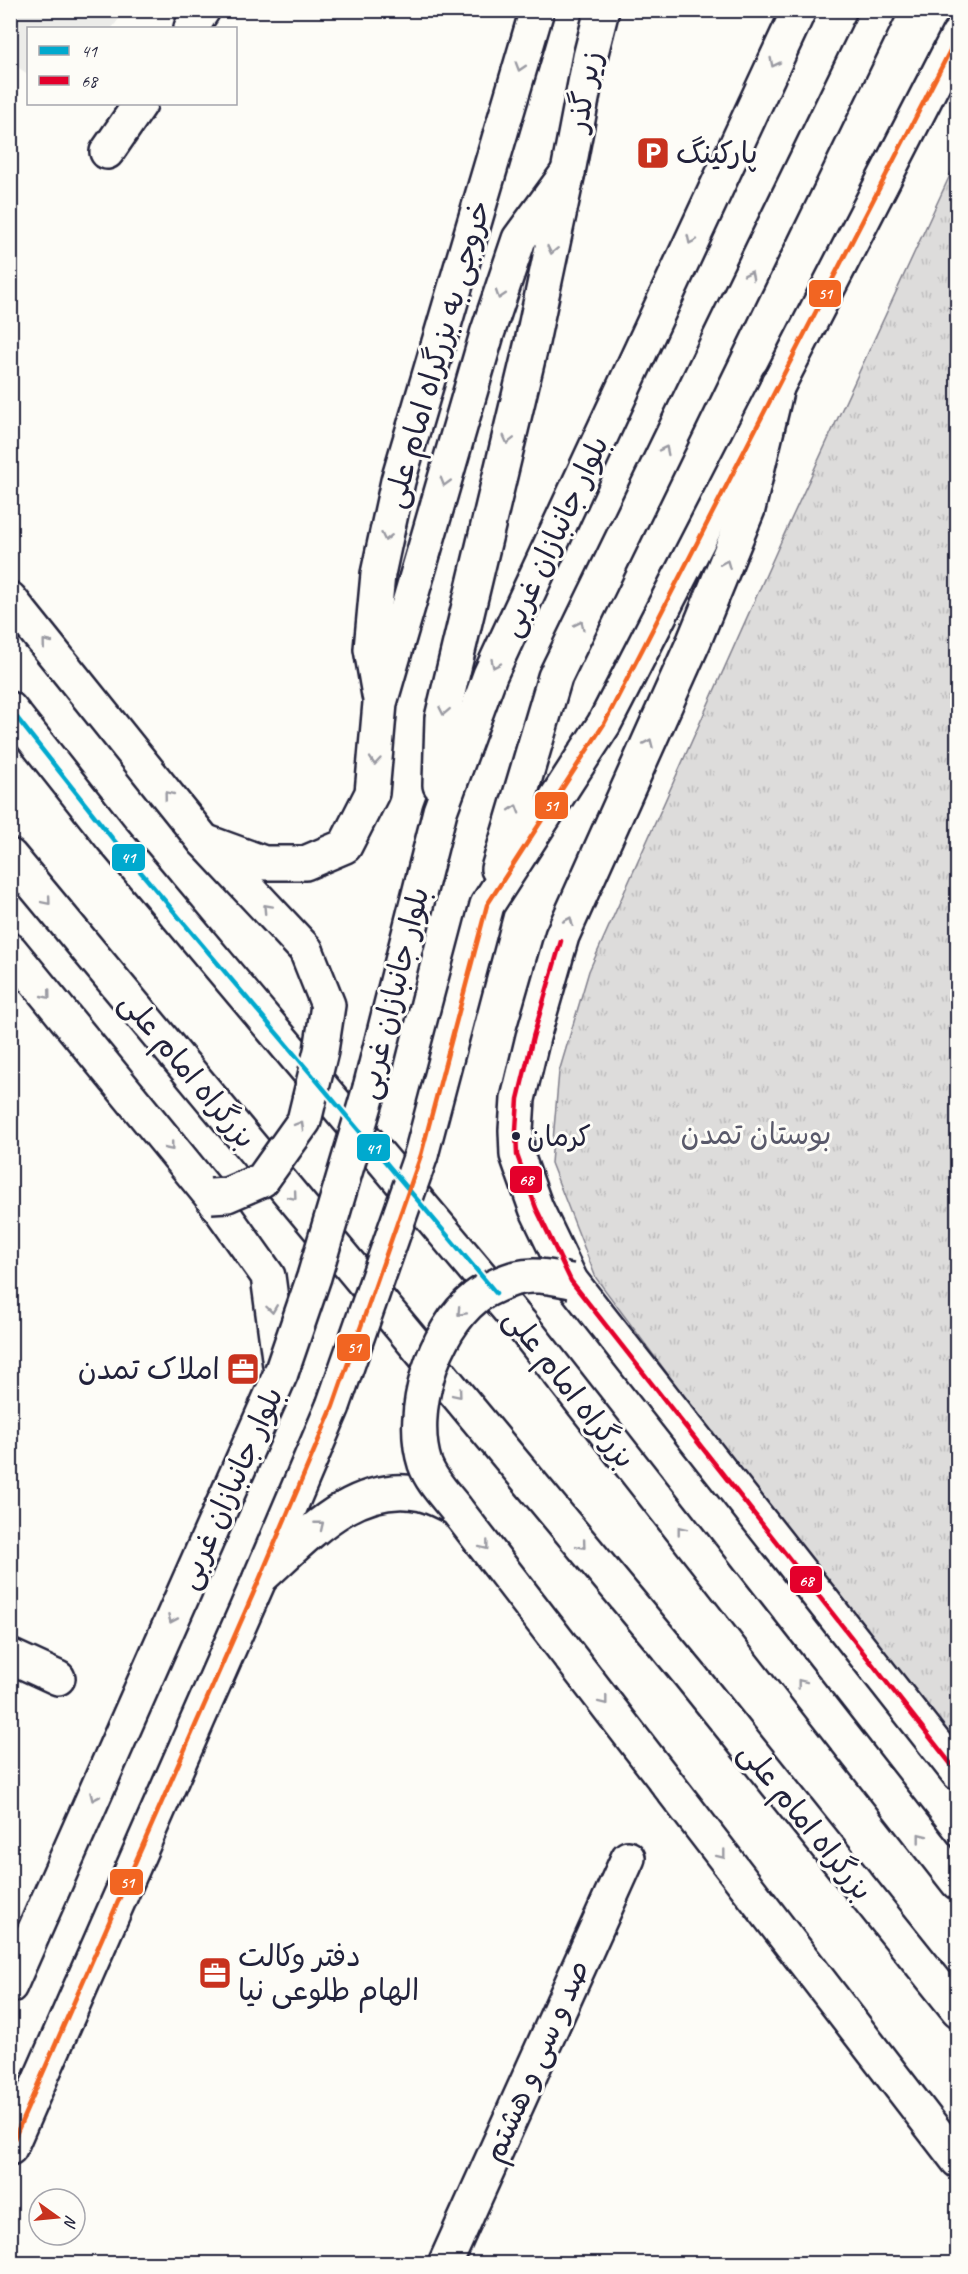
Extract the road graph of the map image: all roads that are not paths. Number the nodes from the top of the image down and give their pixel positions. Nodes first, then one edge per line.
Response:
1 (203, 10) edge
2 (537, 10) edge
3 (602, 10) edge
4 (799, 10) edge
5 (879, 10) edge
6 (192, 27) edge
7 (957, 35) edge
8 (139, 105) edge
9 (107, 152) dead end
10 (568, 172) junction
11 (778, 382) junction
12 (10, 599) edge
13 (380, 703) junction
14 (10, 709) edge
15 (440, 811) junction
16 (204, 841) junction
17 (10, 856) edge
18 (487, 905) junction
19 (10, 950) edge
20 (211, 1196) junction
21 (571, 1281) junction
22 (281, 1373) junction
23 (456, 1509) junction
24 (260, 1578) junction
25 (10, 1656) edge
26 (58, 1678) dead end
27 (957, 1773) edge
28 (628, 1858) dead end
29 (957, 1882) edge
30 (10, 1986) edge
31 (957, 2010) edge
32 (10, 2148) edge
33 (957, 2161) edge
34 (445, 2264) edge

1 - 6 main road
2 -> 13 main road, خروجی به بزرگراه امام علی
3 - 10 main road, زیر گذر
4 -> 15 main road, بلوار جانبازان غربی
18 -> 5 main road, بلوار جانبازان غربی
7 - 11 main road
8 - 9 main road
10 -> 13 main road
10 -> 15 main road, زیر گذر
11 - 18 main road, بلوار جانبازان غربی
21 -> 11 main road
16 -> 12 main road
13 -> 16 main road
29 -> 14 main road, بزرگراه امام علی
15 - 22 main road, بلوار جانبازان غربی, bridge
20 -> 16 main road, bridge
17 -> 31 main road, بزرگراه امام علی
18 - 24 main road, بلوار جانبازان غربی, bridge
19 -> 20 main road
20 -> 22 main road
21 -> 23 main road, bridge
21 - 27 main road
22 -> 30 main road, بلوار جانبازان غربی
24 -> 23 main road
23 -> 33 main road
24 - 32 main road, بلوار جانبازان غربی
25 - 26 main road
28 - 34 main road, صد و سی و هشتم

